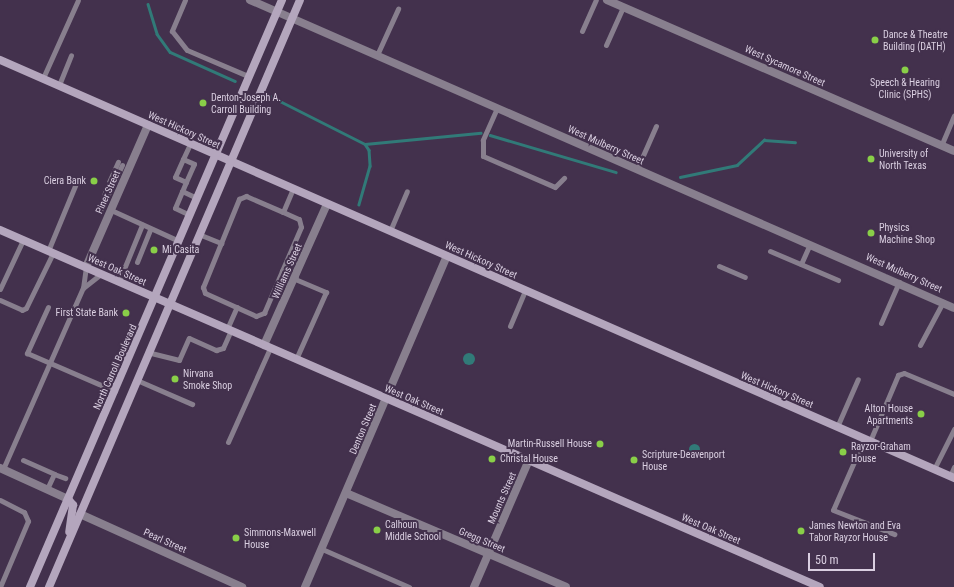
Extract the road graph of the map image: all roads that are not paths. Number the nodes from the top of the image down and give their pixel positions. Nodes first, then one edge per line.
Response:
1 (78, 0) edge
2 (185, 0) edge
3 (250, 0) edge
4 (282, 0) edge
5 (300, 0) edge
6 (596, 0) edge
7 (607, 0) edge
8 (623, 7) junction
9 (398, 9) dead end
10 (277, 12) junction
11 (292, 18) junction
12 (582, 31) dead end
13 (606, 45) dead end
14 (71, 55) dead end
15 (377, 55) junction
16 (0, 60) edge
17 (248, 76) junction
18 (43, 78) junction
19 (59, 85) junction
20 (497, 108) junction
21 (954, 116) edge
22 (148, 125) junction
23 (656, 126) dead end
24 (190, 144) junction
25 (941, 146) junction
26 (954, 151) edge
27 (214, 154) junction
28 (183, 160) junction
29 (231, 161) junction
30 (637, 169) junction
31 (564, 178) dead end
32 (77, 181) dead end
33 (109, 182) dead end
34 (186, 182) junction
35 (293, 189) junction
36 (182, 191) junction
37 (407, 191) dead end
38 (105, 192) dead end
39 (195, 197) junction
40 (327, 204) junction
41 (111, 210) junction
42 (283, 212) junction
43 (188, 214) junction
44 (142, 226) junction
45 (150, 229) junction
46 (0, 230) edge
47 (390, 231) junction
48 (200, 235) junction
49 (23, 240) junction
50 (179, 241) junction
51 (221, 243) junction
52 (810, 244) junction
53 (770, 251) dead end
54 (51, 252) junction
55 (447, 256) junction
56 (137, 262) dead end
57 (801, 264) junction
58 (719, 266) dead end
59 (86, 267) junction
60 (282, 271) junction
61 (101, 274) junction
62 (745, 277) dead end
63 (295, 278) junction
64 (838, 280) dead end
65 (899, 281) junction
66 (119, 282) junction
67 (83, 288) junction
68 (0, 289) edge
69 (525, 290) junction
70 (156, 298) junction
71 (0, 300) edge
72 (943, 302) junction
73 (172, 305) junction
74 (48, 306) dead end
75 (237, 307) junction
76 (954, 308) edge
77 (881, 323) dead end
78 (510, 326) dead end
79 (229, 330) junction
80 (920, 345) dead end
81 (267, 346) junction
82 (151, 353) junction
83 (296, 359) junction
84 (49, 363) junction
85 (858, 379) dead end
86 (139, 381) junction
87 (115, 391) junction
88 (954, 394) edge
89 (386, 399) junction
90 (192, 404) dead end
91 (837, 427) junction
92 (954, 429) edge
93 (867, 440) junction
94 (228, 442) dead end
95 (24, 460) dead end
96 (529, 460) junction
97 (954, 467) edge
98 (1, 468) edge
99 (934, 469) junction
100 (54, 474) junction
101 (952, 477) edge
102 (65, 478) dead end
103 (47, 489) junction
104 (346, 493) junction
105 (68, 499) junction
106 (0, 500) edge
107 (80, 514) junction
108 (894, 534) dead end
109 (66, 546) junction
110 (322, 549) junction
111 (488, 554) junction
112 (0, 587) edge
113 (30, 587) edge
114 (49, 587) edge
115 (242, 587) edge
116 (305, 587) edge
117 (409, 587) edge
118 (474, 587) edge
119 (566, 587) edge
120 (820, 587) edge

1 - 18 lane
2 - 17 lane
3 - 10 street, West Mulberry Street
4 - 10 main road, North Carroll Boulevard
5 - 11 main road
6 - 12 lane
7 - 8 street, West Sycamore Street
8 - 13 lane
8 - 25 street, West Sycamore Street
9 - 15 lane
10 - 11 street, West Mulberry Street
10 - 17 main road, North Carroll Boulevard
11 - 15 street, West Mulberry Street
11 - 29 main road
14 - 19 lane
15 - 20 street, West Mulberry Street
16 - 18 main road, West Hickory Street
17 - 27 main road, North Carroll Boulevard
18 - 19 main road, West Hickory Street
19 - 22 main road, West Hickory Street
20 - 30 street, West Mulberry Street
20 - 31 lane
21 - 25 lane
22 - 24 main road, West Hickory Street
22 - 41 street, Piner Street
23 - 30 lane
24 - 27 main road, West Hickory Street
24 - 28 lane
25 - 26 street, West Sycamore Street
27 - 29 main road, West Hickory Street
27 - 39 main road, North Carroll Boulevard
28 - 34 lane
28 - 34 lane
29 - 35 main road, West Hickory Street
29 - 48 main road
30 - 52 street, West Mulberry Street
32 - 54 lane
33 - 38 lane
34 - 36 lane
35 - 40 main road, West Hickory Street
35 - 42 lane
36 - 39 lane
36 - 43 lane
37 - 47 lane
39 - 43 main road, North Carroll Boulevard
40 - 47 main road, West Hickory Street
40 - 63 street, Williams Street
41 - 44 lane
41 - 59 street, Piner Street
42 - 51 lane
42 - 60 lane
43 - 50 main road, North Carroll Boulevard
44 - 45 lane
44 - 66 lane
45 - 50 lane
45 - 56 lane
46 - 49 main road, West Oak Street
47 - 55 main road, West Hickory Street
48 - 51 lane
48 - 73 main road
49 - 54 main road, West Oak Street
49 - 68 lane
50 - 70 main road, North Carroll Boulevard
51 - 75 lane
52 - 57 lane
52 - 65 street, West Mulberry Street
53 - 57 lane
54 - 59 main road, West Oak Street
54 - 71 lane
55 - 69 main road, West Hickory Street
55 - 89 street, Denton Street
57 - 64 lane
58 - 62 lane
59 - 61 main road, West Oak Street
59 - 67 lane
60 - 63 lane
60 - 75 lane
61 - 66 main road, West Oak Street
61 - 67 lane
63 - 81 street, Williams Street
63 - 83 lane
65 - 72 street, West Mulberry Street
65 - 77 lane
66 - 70 main road, West Oak Street
67 - 84 lane
69 - 78 lane
69 - 91 main road, West Hickory Street
70 - 73 main road, West Oak Street
70 - 87 main road, North Carroll Boulevard
72 - 76 street, West Mulberry Street
72 - 80 lane
73 - 79 main road, West Oak Street
73 - 82 main road
74 - 84 lane
75 - 79 lane
79 - 81 main road, West Oak Street
79 - 82 lane
81 - 83 main road, West Oak Street
81 - 94 lane
82 - 86 main road
83 - 89 main road, West Oak Street
84 - 87 lane
84 - 98 lane
85 - 91 lane
86 - 90 lane
86 - 107 main road
87 - 105 main road, North Carroll Boulevard
88 - 93 lane
89 - 96 main road, West Oak Street
89 - 104 street, Denton Street
91 - 93 main road, West Hickory Street
92 - 99 lane
93 - 99 main road, West Hickory Street
93 - 108 lane
95 - 100 lane
96 - 111 street, Mounts Street
96 - 120 main road, West Oak Street
97 - 101 lane
98 - 103 street
99 - 101 main road, West Hickory Street
100 - 102 lane
100 - 103 lane
103 - 105 street
104 - 110 street, Denton Street
104 - 111 street, Gregg Street
105 - 109 main road
105 - 113 main road, North Carroll Boulevard
106 - 112 lane
107 - 109 main road
107 - 115 street, Pearl Street
109 - 114 main road
110 - 116 street, Denton Street
110 - 117 lane
111 - 118 street, Mounts Street
111 - 119 street, Gregg Street

